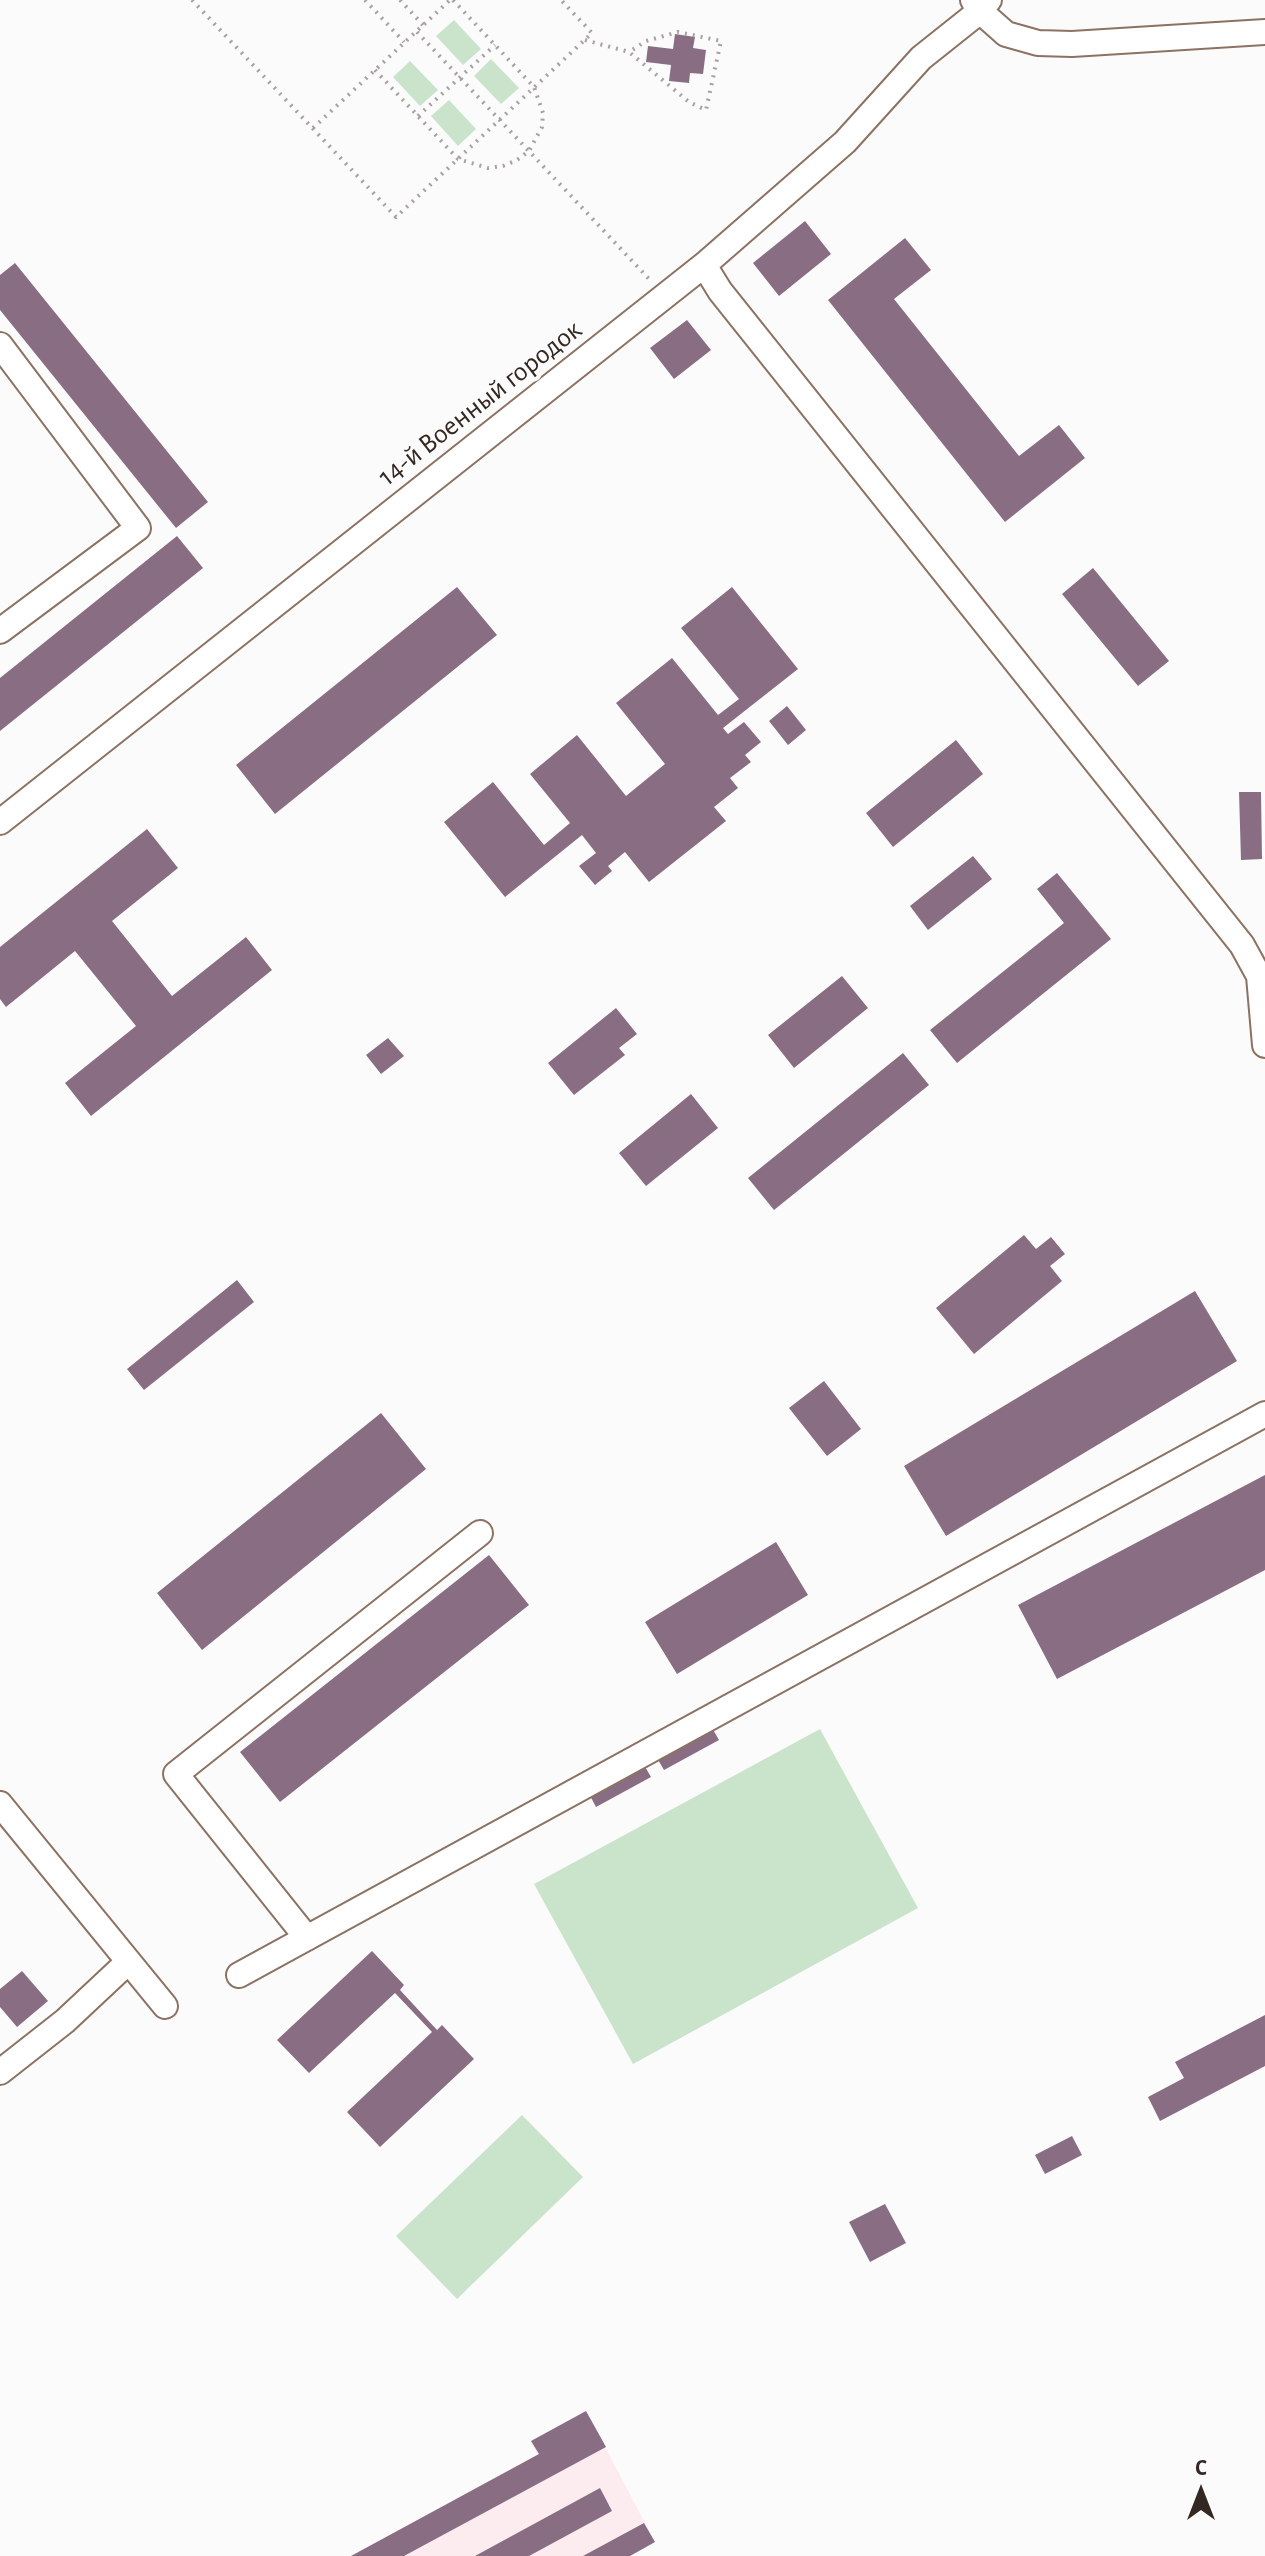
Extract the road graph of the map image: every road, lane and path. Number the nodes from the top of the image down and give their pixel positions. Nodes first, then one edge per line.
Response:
1 (192, 0) edge
2 (365, 0) edge
3 (400, 0) edge
4 (452, 0) edge
5 (561, 0) edge
6 (981, 4) edge
7 (423, 25) junction
8 (417, 32) junction
9 (1265, 32) edge
10 (585, 40) junction
11 (405, 42) junction
12 (495, 45) junction
13 (629, 52) junction
14 (375, 70) junction
15 (460, 78) junction
16 (534, 87) junction
17 (418, 116) junction
18 (500, 120) junction
19 (313, 128) junction
20 (529, 151) junction
21 (458, 159) junction
22 (704, 265) junction
23 (665, 295) junction
24 (0, 345) edge
25 (0, 631) edge
26 (0, 822) edge
27 (1265, 1045) edge
28 (1265, 1414) edge
29 (480, 1533) dead end
30 (0, 1804) edge
31 (307, 1938) junction
32 (128, 1962) junction
33 (239, 1975) dead end
34 (165, 2006) dead end
35 (0, 2072) edge

1 - 19 path
2 - 11 path
3 - 7 path
4 - 7 path
4 - 12 path
5 - 10 path
6 - 9 street
6 - 22 street, 14-й Военный городок
7 - 8 path
8 - 11 path
8 - 15 path
10 - 13 path
10 - 16 path
11 - 14 path
12 - 15 path
12 - 16 path
13 - 13 path
14 - 17 path
14 - 19 path
15 - 17 path
15 - 18 path
16 - 18 path
16 - 20 path
17 - 21 path
18 - 20 path
18 - 21 path
19 - 21 path
20 - 21 path
20 - 23 path
22 - 23 street, 14-й Военный городок
22 - 27 street
23 - 26 street, 14-й Военный городок
24 - 25 street
28 - 31 street
29 - 31 street
30 - 32 street
31 - 33 street
32 - 34 street
32 - 35 street

